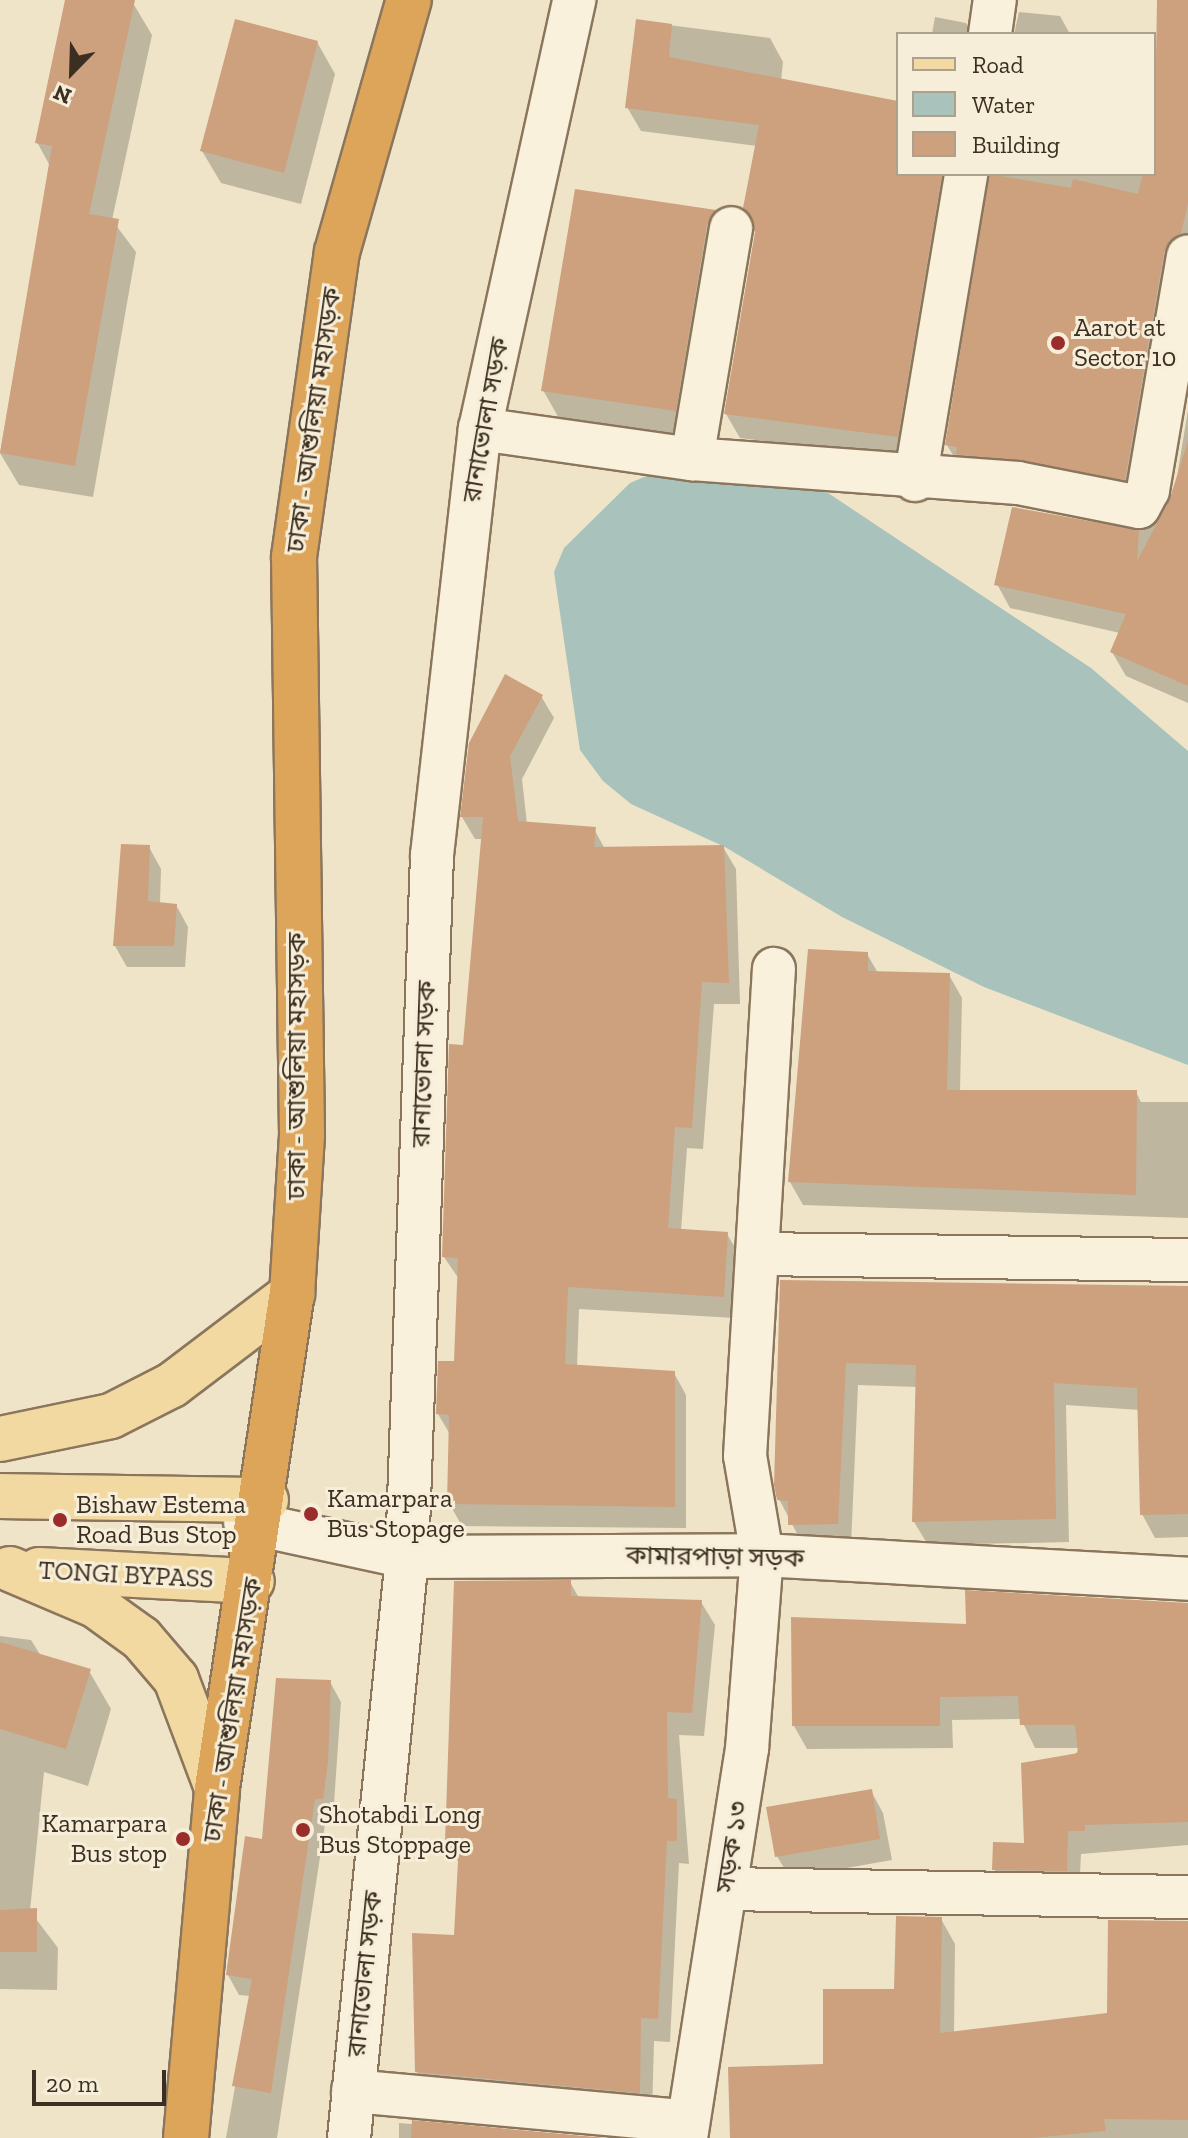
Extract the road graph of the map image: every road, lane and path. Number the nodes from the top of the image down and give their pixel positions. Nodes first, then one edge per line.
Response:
1 (409, 0) edge
2 (574, 0) edge
3 (995, 0) edge
4 (990, 32) edge
5 (966, 176) edge
6 (731, 228) dead end
7 (1188, 256) edge
8 (480, 429) junction
9 (692, 459) junction
10 (915, 480) junction
11 (774, 969) dead end
12 (757, 1254) junction
13 (1188, 1260) edge
14 (292, 1294) junction
15 (0, 1439) edge
16 (0, 1496) edge
17 (255, 1511) junction
18 (762, 1555) junction
19 (407, 1557) junction
20 (5, 1569) edge
21 (1188, 1579) edge
22 (252, 1581) junction
23 (217, 1788) junction
24 (726, 1889) junction
25 (1188, 1897) edge
26 (353, 2091) junction
27 (686, 2129) edge
28 (186, 2138) edge
29 (349, 2138) edge

1 - 14 highway, ঢাকা - আশুলিয়া মহাসড়ক
2 - 8 street, রানাভোলা সড়ক
3 - 4 street
5 - 10 street
6 - 9 street
7 - 10 street
8 - 9 street
8 - 19 street, রানাভোলা সড়ক
9 - 10 street
11 - 12 street, সড়ক ১৩
12 - 13 street
12 - 18 street, সড়ক ১৩
14 - 15 main road
14 - 17 highway, ঢাকা - আশুলিয়া মহাসড়ক
16 - 17 main road
17 - 19 street, কামারপাড়া সড়ক
17 - 22 highway, ঢাকা - আশুলিয়া মহাসড়ক
18 - 19 street, কামারপাড়া সড়ক
18 - 21 street, কামারপাড়া সড়ক
18 - 24 street, সড়ক ১৩
19 - 26 street, রানাভোলা সড়ক
20 - 22 main road, TONGI BYPASS
20 - 23 main road
22 - 23 highway, ঢাকা - আশুলিয়া মহাসড়ক
23 - 28 highway, ঢাকা - আশুলিয়া মহাসড়ক
24 - 25 street
24 - 27 street, সড়ক ১৩
26 - 27 street
26 - 29 street, রানাভোলা সড়ক

